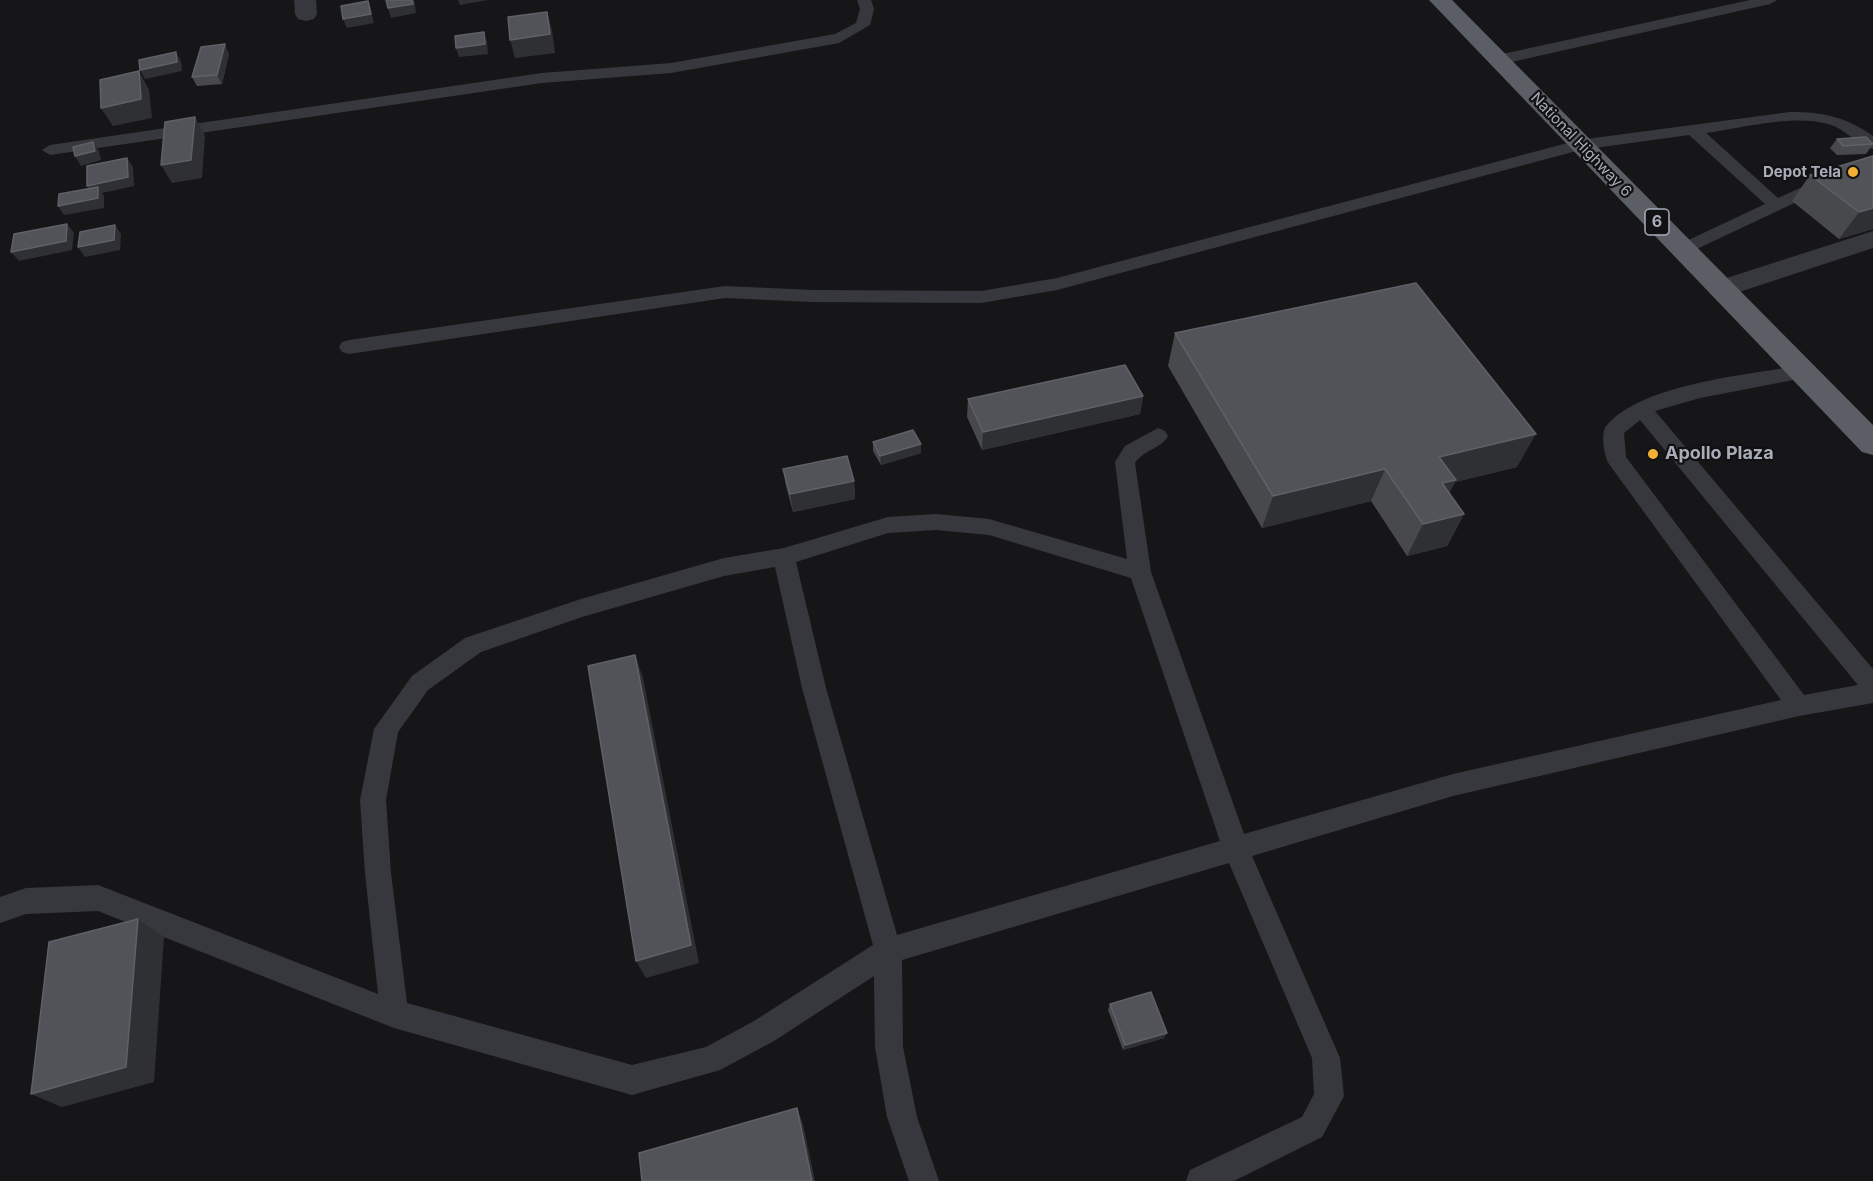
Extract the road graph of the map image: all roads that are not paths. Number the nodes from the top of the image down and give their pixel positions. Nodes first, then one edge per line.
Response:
1 (864, 0) edge
2 (1440, 0) edge
3 (1770, 0) edge
4 (1498, 60) junction
5 (1693, 130) junction
6 (1873, 144) edge
7 (1579, 145) junction
8 (50, 150) dead end
9 (1873, 160) edge
10 (1777, 206) junction
11 (1873, 239) edge
12 (1684, 249) junction
13 (1721, 289) junction
14 (349, 347) dead end
15 (1802, 372) junction
16 (1642, 409) junction
17 (1158, 436) dead end
18 (1873, 444) edge
19 (784, 557) junction
20 (1140, 572) junction
21 (1873, 686) edge
22 (1873, 693) edge
23 (1799, 706) junction
24 (1236, 850) junction
25 (0, 910) edge
26 (888, 951) junction
27 (394, 1014) junction
28 (924, 1181) edge
29 (1201, 1181) edge

1 - 8 lane
2 - 4 highway, National Highway 6 / 6
3 - 4 lane
4 - 7 highway, National Highway 6 / 6
5 - 6 lane
5 - 7 lane
5 - 10 lane
7 - 12 highway, National Highway 6 / 6
7 - 14 lane
9 - 10 lane
10 - 12 lane
11 - 13 street
12 - 13 highway, National Highway 6 / 6
13 - 15 highway, National Highway 6 / 6
15 - 16 lane
15 - 18 highway, National Highway 6 / 6
16 - 21 lane
16 - 23 lane
17 - 20 lane
19 - 20 lane
19 - 26 lane
19 - 27 lane
20 - 24 lane
22 - 23 lane
23 - 24 lane
24 - 26 lane
24 - 29 lane
25 - 27 lane
26 - 27 lane
26 - 28 lane

